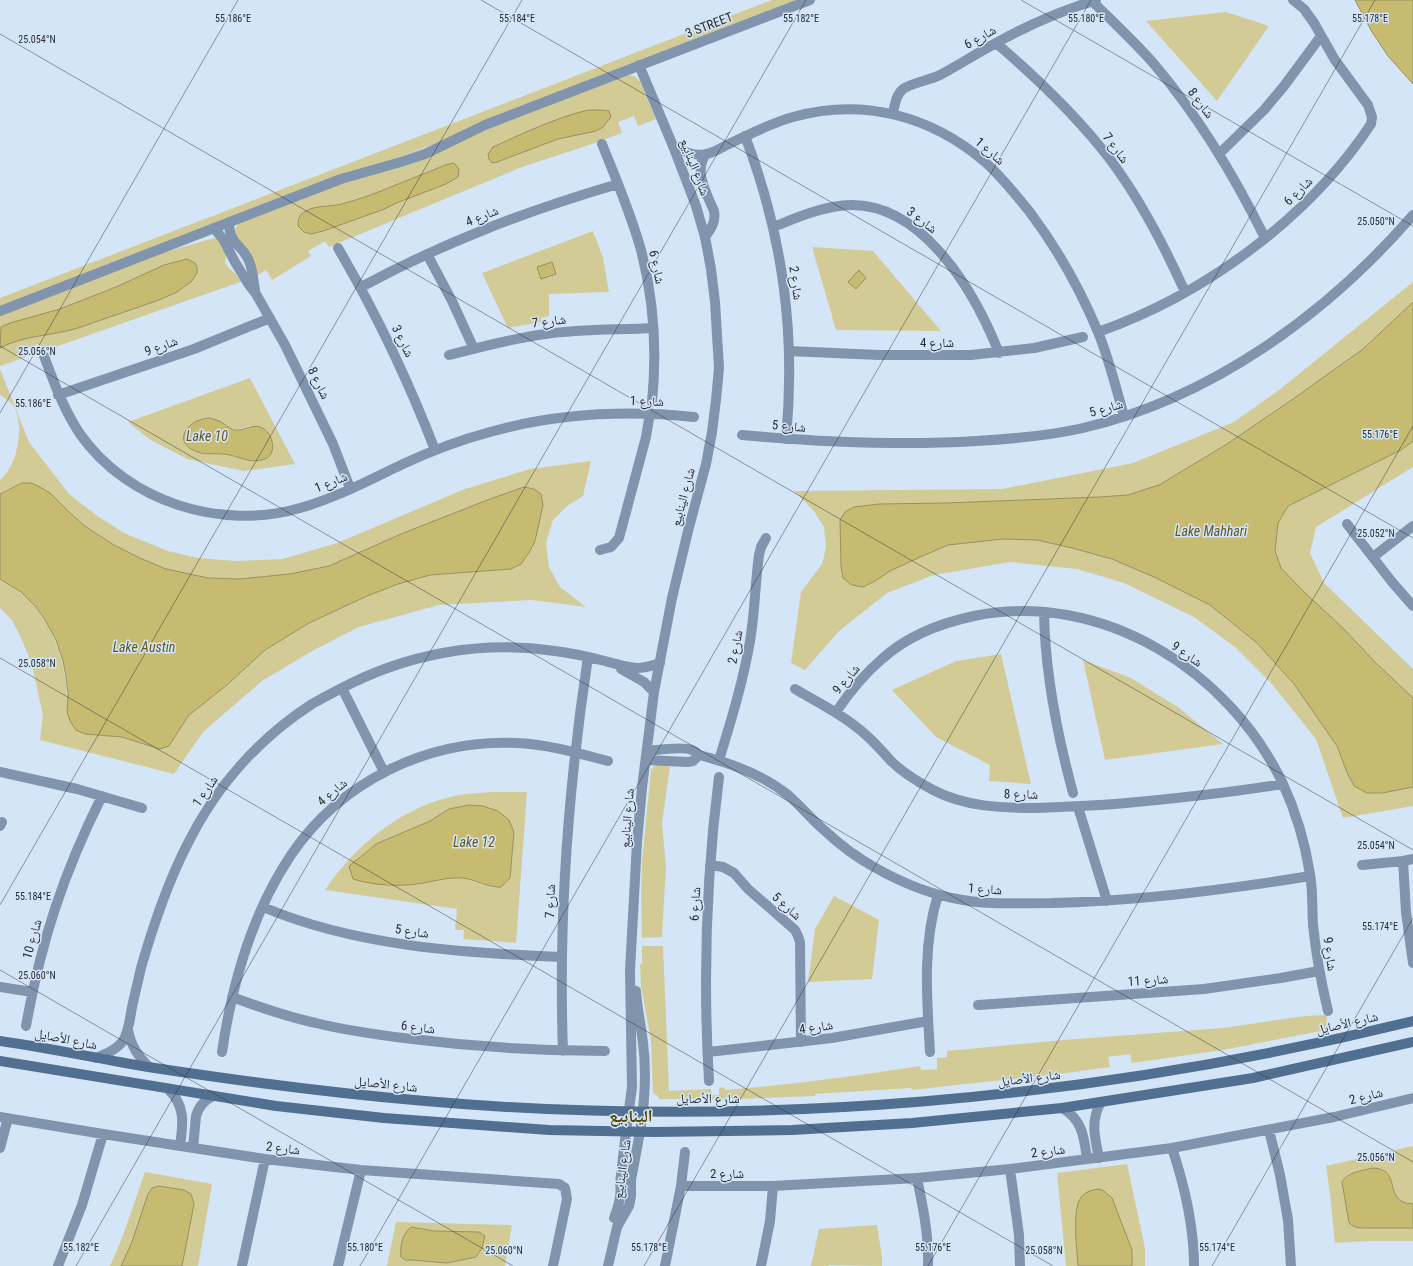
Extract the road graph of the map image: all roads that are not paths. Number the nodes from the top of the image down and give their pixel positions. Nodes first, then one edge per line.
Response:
1 (810, 0) edge
2 (1293, 0) edge
3 (1094, 1) edge
4 (1321, 36) junction
5 (996, 43) junction
6 (639, 66) junction
7 (893, 113) junction
8 (745, 136) junction
9 (602, 144) dead end
10 (673, 146) junction
11 (1220, 153) junction
12 (706, 154) junction
13 (618, 184) junction
14 (1413, 215) edge
15 (229, 222) junction
16 (773, 227) junction
17 (214, 228) junction
18 (705, 237) junction
19 (1265, 238) junction
20 (338, 248) dead end
21 (242, 250) junction
22 (427, 254) junction
23 (231, 255) junction
24 (251, 269) junction
25 (241, 273) junction
26 (361, 287) junction
27 (1185, 292) junction
28 (256, 294) junction
29 (0, 310) edge
30 (270, 318) junction
31 (653, 328) junction
32 (1098, 332) junction
33 (1083, 337) dead end
34 (474, 349) junction
35 (789, 351) junction
36 (999, 353) junction
37 (449, 355) dead end
38 (44, 356) dead end
39 (58, 395) junction
40 (652, 402) dead end
41 (650, 413) junction
42 (1124, 416) junction
43 (694, 417) dead end
44 (742, 434) dead end
45 (786, 439) junction
46 (436, 450) junction
47 (350, 488) junction
48 (1347, 524) dead end
49 (1413, 526) edge
50 (766, 538) dead end
51 (600, 550) dead end
52 (1373, 557) junction
53 (1413, 606) edge
54 (1044, 612) junction
55 (588, 657) junction
56 (606, 661) junction
57 (660, 663) junction
58 (342, 688) junction
59 (795, 690) dead end
60 (654, 692) junction
61 (836, 712) junction
62 (574, 752) junction
63 (646, 756) junction
64 (719, 760) junction
65 (608, 761) dead end
66 (0, 772) edge
67 (384, 772) junction
68 (719, 776) dead end
69 (1283, 784) junction
70 (1073, 793) dead end
71 (102, 796) junction
72 (1078, 807) junction
73 (142, 808) dead end
74 (1408, 860) edge
75 (710, 865) junction
76 (1362, 865) dead end
77 (1310, 876) junction
78 (938, 895) junction
79 (1107, 901) junction
80 (263, 907) junction
81 (632, 945) junction
82 (561, 957) junction
83 (1413, 961) edge
84 (1319, 971) junction
85 (0, 987) edge
86 (32, 992) junction
87 (232, 997) junction
88 (978, 1005) dead end
89 (1328, 1011) dead end
90 (1413, 1021) edge
91 (928, 1022) junction
92 (26, 1026) dead end
93 (128, 1030) junction
94 (0, 1041) edge
95 (801, 1042) junction
96 (1413, 1042) edge
97 (563, 1051) junction
98 (605, 1051) dead end
99 (222, 1052) dead end
100 (708, 1052) junction
101 (930, 1052) dead end
102 (96, 1058) junction
103 (0, 1061) edge
104 (149, 1067) junction
105 (710, 1081) dead end
106 (168, 1089) junction
107 (213, 1096) junction
108 (1413, 1098) edge
109 (1100, 1102) junction
110 (1062, 1108) junction
111 (629, 1112) junction
112 (643, 1112) junction
113 (182, 1114) junction
114 (196, 1116) junction
115 (4, 1117) edge
116 (1093, 1124) junction
117 (1079, 1126) junction
118 (1269, 1130) junction
119 (626, 1132) junction
120 (640, 1132) junction
121 (103, 1134) junction
122 (177, 1146) junction
123 (0, 1148) edge
124 (193, 1148) junction
125 (1172, 1148) junction
126 (685, 1152) dead end
127 (1099, 1158) junction
128 (265, 1159) junction
129 (1085, 1160) junction
130 (1010, 1169) junction
131 (361, 1170) junction
132 (917, 1178) junction
133 (620, 1183) junction
134 (631, 1186) junction
135 (681, 1186) junction
136 (773, 1186) junction
137 (615, 1222) junction
138 (58, 1266) edge
139 (242, 1266) edge
140 (338, 1266) edge
141 (553, 1266) edge
142 (608, 1266) edge
143 (665, 1266) edge
144 (761, 1266) edge
145 (928, 1266) edge
146 (1020, 1266) edge
147 (1194, 1266) edge
148 (1291, 1266) edge

1 - 6 street, 3 STREET
2 - 4 street, شارع 6
3 - 5 street, شارع 6
3 - 11 street, شارع 8
4 - 11 street
4 - 19 street, شارع 6
5 - 7 street, شارع 6
5 - 27 street, شارع 7
6 - 10 street, شارع الينابيع
6 - 15 street, 3 STREET
7 - 8 street, شارع 1
7 - 32 street, شارع 1
8 - 12 street, شارع 1
8 - 16 street, شارع 2
9 - 13 street, شارع 6
10 - 12 street
10 - 18 street, شارع الينابيع
11 - 19 street, شارع 8
12 - 18 street
13 - 22 street, شارع 4
13 - 31 street, شارع 6
14 - 42 street, شارع 5
15 - 17 street, 3 STREET
15 - 21 street, شارع 8
16 - 35 street, شارع 2
16 - 36 street, شارع 3
17 - 23 street
17 - 29 street, 3 STREET
18 - 57 street, شارع الينابيع
19 - 27 street, شارع 6
20 - 26 street, شارع 3
21 - 23 street
21 - 24 street, شارع 8
22 - 26 street, شارع 4
22 - 34 street
23 - 25 street
24 - 25 street
24 - 28 street, شارع 8
25 - 28 street, شارع 8
26 - 46 street, شارع 3
27 - 32 street, شارع 6
28 - 30 street, شارع 8
30 - 39 street, شارع 9
30 - 47 street, شارع 8
31 - 34 street, شارع 7
31 - 40 street, شارع 6
32 - 42 street, شارع 1
33 - 36 street, شارع 4
34 - 37 street, شارع 7
35 - 36 street, شارع 4
35 - 45 street, شارع 2
38 - 39 street, شارع 1
39 - 47 street, شارع 1
41 - 43 street, شارع 1
41 - 46 street, شارع 1
41 - 51 street
42 - 45 street, شارع 5
44 - 45 street, شارع 5
46 - 47 street, شارع 1
48 - 52 street
49 - 52 street
50 - 64 street, شارع 2
52 - 53 street
54 - 61 street, شارع 9
54 - 69 street, شارع 9
54 - 70 street
55 - 56 street, شارع 1
55 - 58 street, شارع 1
55 - 62 street
56 - 57 street, شارع 1
56 - 60 street, شارع 1
57 - 60 street, شارع الينابيع
58 - 67 street
58 - 93 street, شارع 1
59 - 61 street, شارع 8
60 - 63 street, شارع الينابيع
61 - 72 street, شارع 8
62 - 65 street, شارع 4
62 - 67 street, شارع 4
62 - 82 street, شارع 7
63 - 64 street, شارع 1
63 - 81 street, شارع الينابيع
64 - 78 street, شارع 1
66 - 71 street
67 - 80 street, شارع 4
68 - 75 street, شارع 6
69 - 72 street, شارع 8
69 - 77 street, شارع 9
71 - 73 street
71 - 86 street, شارع 10
72 - 79 street
74 - 76 street
74 - 83 street
75 - 95 street, شارع 5
75 - 100 street, شارع 6
77 - 79 street, شارع 1
77 - 84 street, شارع 9
78 - 79 street, شارع 1
78 - 91 street
80 - 82 street, شارع 5
80 - 87 street, شارع 4
81 - 111 street, شارع الينابيع
81 - 112 street, شارع الينابيع
82 - 97 street, شارع 7
84 - 88 street, شارع 11
84 - 89 street, شارع 9
85 - 86 street
86 - 92 street, شارع 10
87 - 97 street, شارع 6
87 - 99 street, شارع 4
90 - 112 main road, شارع الأصايل
91 - 95 street, شارع 4
91 - 101 street
93 - 102 street, شارع 1
93 - 104 street, شارع 1
94 - 102 main road, شارع الأصايل
95 - 100 street, شارع 4
96 - 109 main road
97 - 98 street, شارع 6
100 - 105 street, شارع 6
102 - 104 main road, شارع الأصايل
103 - 106 main road
104 - 111 main road, شارع الأصايل
106 - 107 main road
106 - 113 street
107 - 114 street
107 - 119 main road
108 - 118 street, شارع 2
109 - 110 main road
109 - 116 street
110 - 117 street
110 - 120 main road
111 - 112 main road, شارع الأصايل
111 - 119 street, شارع الينابيع
112 - 120 street, شارع الينابيع
113 - 114 street
113 - 122 street
114 - 124 street
115 - 121 street, شارع 2
115 - 123 street
116 - 117 street
116 - 127 street
117 - 129 street
118 - 125 street, شارع 2
118 - 148 street
119 - 120 main road
119 - 133 street, شارع الينابيع
120 - 134 street, شارع الينابيع
121 - 122 street, شارع 2
121 - 138 street
122 - 124 street, شارع 2
124 - 128 street, شارع 2
125 - 127 street, شارع 2
125 - 147 street
126 - 135 street
127 - 129 street, شارع 2
128 - 131 street, شارع 2
128 - 139 street
129 - 130 street, شارع 2
130 - 132 street, شارع 2
130 - 146 street
131 - 140 street
131 - 141 street, شارع 2
132 - 136 street, شارع 2
132 - 145 street
133 - 134 street
133 - 137 street, شارع الينابيع
134 - 137 street, شارع الينابيع
135 - 136 street, شارع 2
135 - 143 street
136 - 144 street
137 - 142 street, شارع الينابيع

